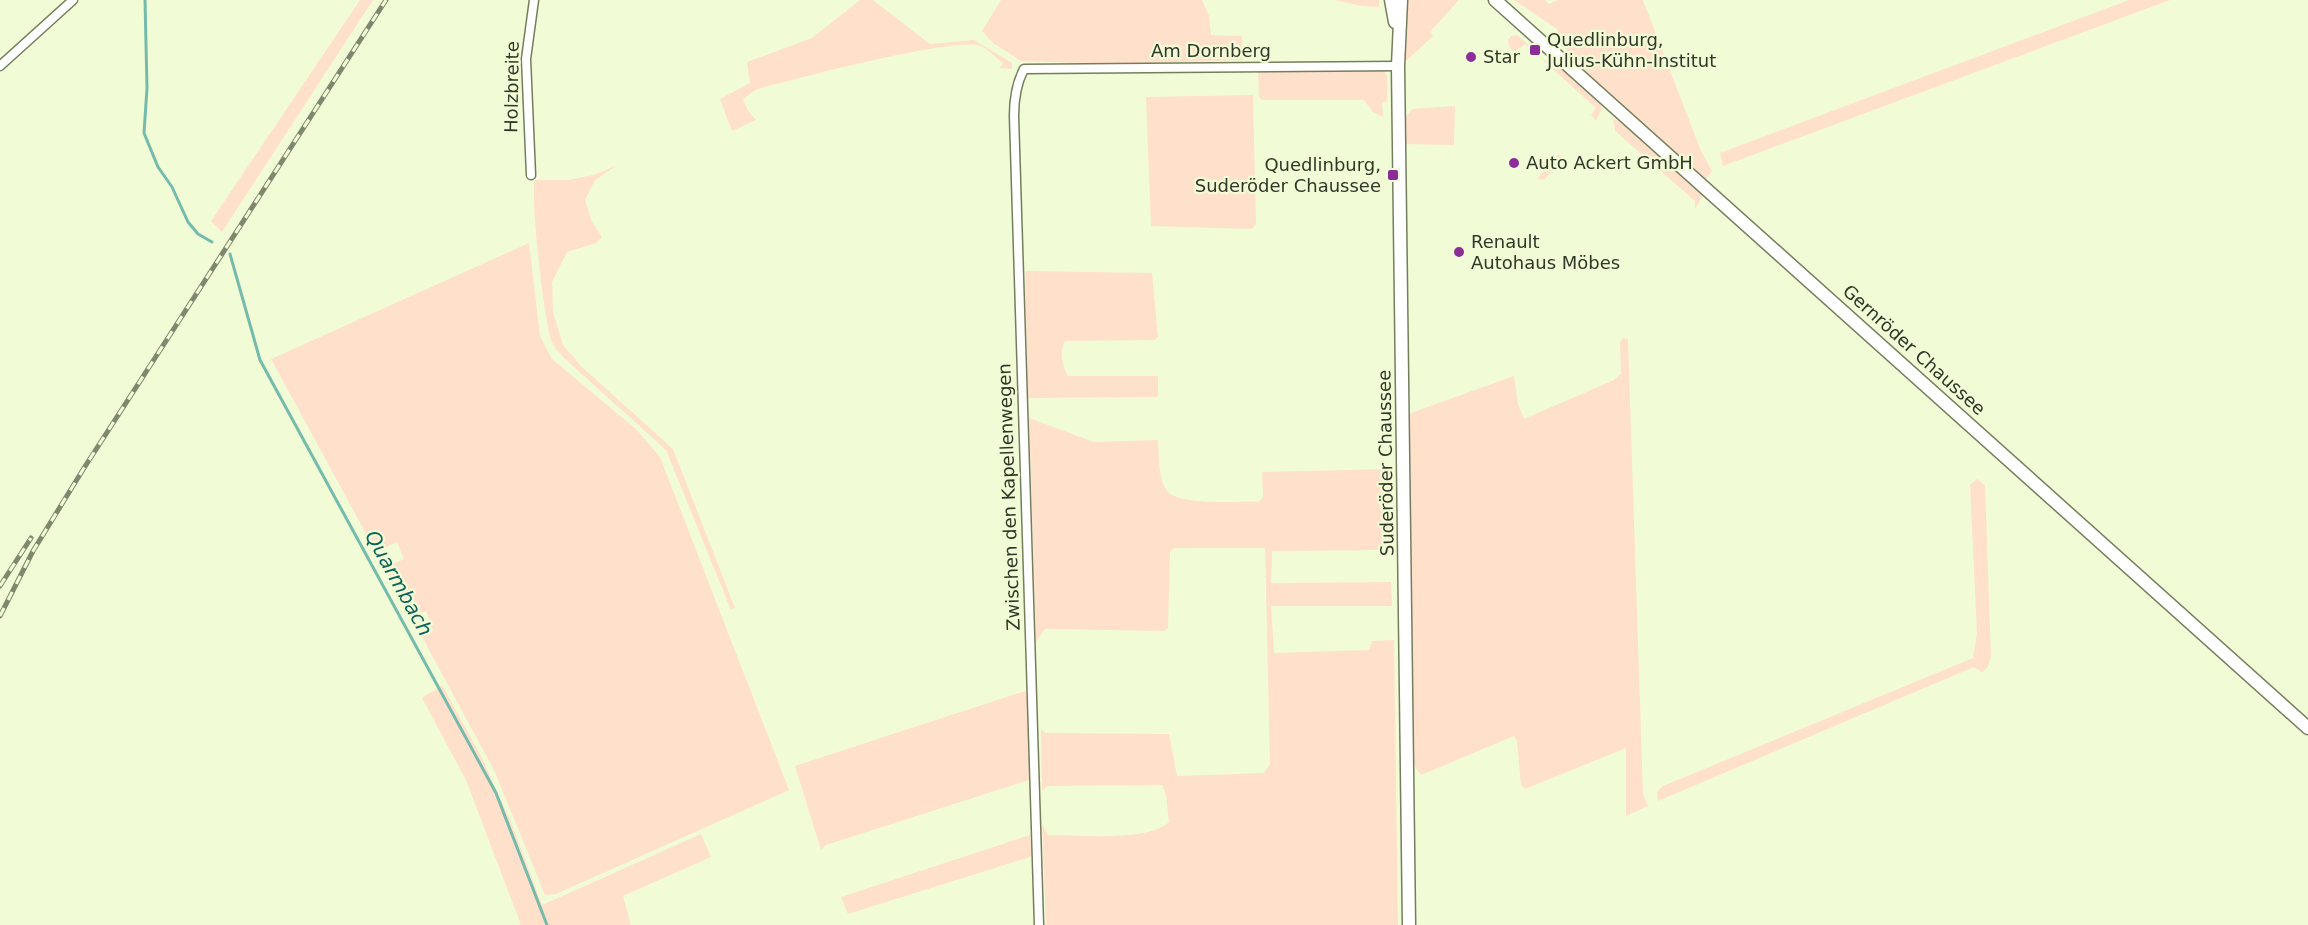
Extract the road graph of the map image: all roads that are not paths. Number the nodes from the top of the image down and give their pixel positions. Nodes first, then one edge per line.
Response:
1 (73, 0) edge
2 (534, 0) edge
3 (1391, 0) edge
4 (1401, 0) edge
5 (1495, 0) edge
6 (1399, 29) junction
7 (0, 66) edge
8 (1398, 66) junction
9 (1024, 69) joint
10 (531, 175) dead end
11 (2308, 728) edge
12 (1039, 925) edge
13 (1409, 925) edge

1 - 7 street
2 - 10 street, Holzbreite
3 - 6 main road
4 - 6 main road, Suderöder Chaussee
5 - 11 main road, Gernröder Chaussee
6 - 8 main road, Suderöder Chaussee
8 - 9 street, Am Dornberg
8 - 13 main road, Suderöder Chaussee
9 - 12 street, Zwischen den Kapellenwegen

